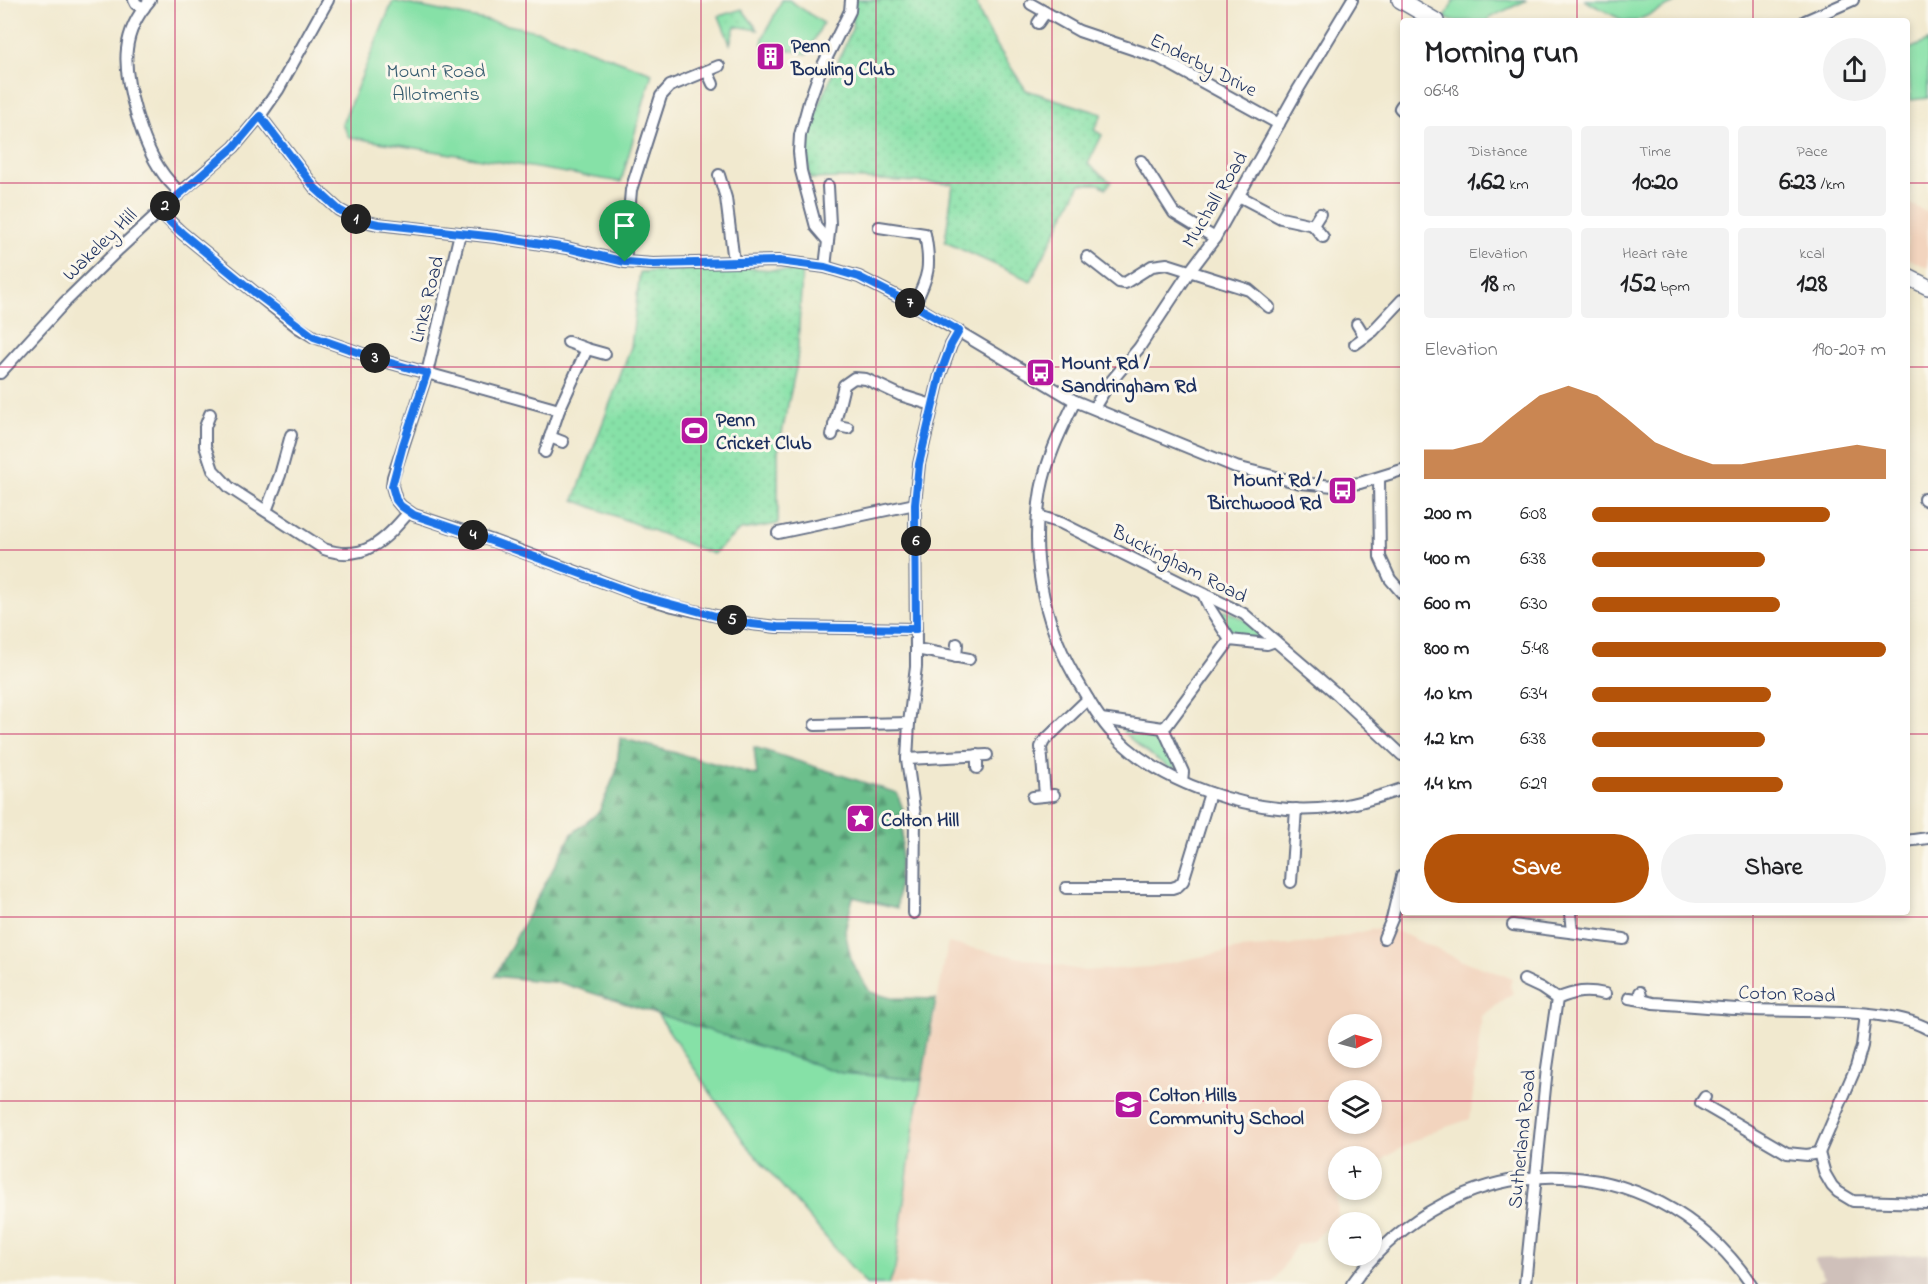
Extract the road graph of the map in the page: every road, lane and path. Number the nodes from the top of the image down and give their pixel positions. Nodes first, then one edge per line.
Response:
1 (134, 0) edge
2 (328, 0) edge
3 (851, 0) edge
4 (1352, 0) edge
5 (1400, 0) edge
6 (1853, 0) edge
7 (147, 4) edge
8 (1031, 4) dead end
9 (1045, 13) junction
10 (1431, 18) edge
11 (1812, 18) edge
12 (1038, 23) dead end
13 (719, 66) dead end
14 (707, 71) junction
15 (713, 84) dead end
16 (260, 116) junction
17 (1279, 124) junction
18 (1141, 161) dead end
19 (719, 175) dead end
20 (828, 186) dead end
21 (180, 193) junction
22 (1239, 196) junction
23 (829, 209) junction
24 (812, 211) junction
25 (159, 212) junction
26 (1320, 214) dead end
27 (1314, 225) junction
28 (879, 227) dead end
29 (460, 233) junction
30 (1323, 237) dead end
31 (1215, 238) junction
32 (828, 241) junction
33 (1087, 257) dead end
34 (625, 262) junction
35 (734, 262) junction
36 (825, 267) junction
37 (1190, 272) junction
38 (1910, 278) edge
39 (1928, 287) edge
40 (1400, 302) edge
41 (914, 305) junction
42 (1269, 307) dead end
43 (1357, 324) dead end
44 (959, 331) junction
45 (1365, 337) junction
46 (568, 342) dead end
47 (1354, 344) dead end
48 (587, 348) junction
49 (605, 354) dead end
50 (0, 373) edge
51 (427, 373) junction
52 (1075, 401) junction
53 (932, 405) junction
54 (1094, 408) junction
55 (559, 410) junction
56 (210, 414) dead end
57 (848, 428) dead end
58 (291, 435) dead end
59 (550, 437) junction
60 (563, 442) dead end
61 (545, 452) dead end
62 (1400, 471) edge
63 (1379, 478) junction
64 (915, 504) junction
65 (266, 511) junction
66 (409, 512) junction
67 (1038, 516) junction
68 (778, 533) dead end
69 (1400, 591) edge
70 (1203, 594) junction
71 (916, 629) junction
72 (1230, 640) junction
73 (1275, 641) junction
74 (957, 644) dead end
75 (916, 649) junction
76 (956, 657) junction
77 (969, 659) dead end
78 (1088, 699) junction
79 (1101, 719) junction
80 (909, 723) junction
81 (815, 725) dead end
82 (1163, 728) junction
83 (1400, 753) edge
84 (907, 759) junction
85 (977, 768) dead end
86 (1182, 781) junction
87 (1400, 790) edge
88 (1210, 793) junction
89 (1044, 796) dead end
90 (1296, 809) junction
91 (1928, 837) edge
92 (1910, 840) edge
93 (1291, 882) dead end
94 (1400, 885) edge
95 (1066, 888) dead end
96 (914, 913) dead end
97 (1570, 915) edge
98 (1513, 925) dead end
99 (1572, 932) junction
100 (1384, 938) dead end
101 (1624, 939) dead end
102 (1524, 980) dead end
103 (1605, 994) dead end
104 (1629, 998) dead end
105 (1557, 999) junction
106 (1866, 1014) junction
107 (1928, 1029) edge
108 (1701, 1103) dead end
109 (1819, 1153) junction
110 (1535, 1177) junction
111 (1928, 1203) edge
112 (1352, 1284) edge
113 (1525, 1284) edge
114 (1751, 1284) edge

1 - 7 street
2 - 16 street, Wakeley Hill
3 - 24 street
4 - 17 street, Muchall Road
5 - 10 highway
6 - 11 street
7 - 21 street
8 - 9 street, Enderby Drive
9 - 12 street
9 - 17 street, Enderby Drive
13 - 14 street
14 - 15 street
14 - 34 street
16 - 21 street, Wakeley Hill
16 - 29 street
17 - 22 street, Muchall Road
18 - 31 street
19 - 35 street
20 - 23 street
21 - 25 street, Wakeley Hill
22 - 27 street
22 - 31 street, Muchall Road
23 - 24 street
23 - 32 street
24 - 32 street
25 - 50 street, Wakeley Hill
25 - 51 street, Links Road
26 - 27 street
27 - 30 street
28 - 41 street
29 - 34 street
29 - 51 street, Links Road
31 - 37 street, Muchall Road
32 - 36 street
33 - 37 street
34 - 35 street
35 - 36 street
36 - 41 street
37 - 42 street
37 - 54 street, Muchall Road
38 - 39 highway
40 - 45 street
41 - 44 street
43 - 45 street
44 - 52 street
44 - 53 street
45 - 47 street
46 - 48 street
48 - 49 street
48 - 55 street
51 - 55 street, Links Road
51 - 66 street
52 - 54 street
52 - 67 street
53 - 57 street
53 - 64 street
54 - 63 street
55 - 59 street
56 - 65 street
58 - 65 street
59 - 60 street
59 - 61 street
62 - 63 street
63 - 69 street
64 - 68 street
64 - 71 street
65 - 66 street
66 - 71 street
67 - 70 street, Buckingham Road
67 - 78 street
70 - 72 street
70 - 73 street, Buckingham Road
71 - 75 street
72 - 73 street
72 - 82 street
73 - 83 street, Buckingham Road
74 - 76 street
75 - 76 street
75 - 80 street
76 - 77 street
78 - 79 street
78 - 89 street
79 - 82 street
79 - 86 street
80 - 81 street
80 - 84 street
82 - 86 street
84 - 85 street
84 - 96 street
86 - 88 street
87 - 90 street
88 - 90 street
88 - 95 street
90 - 93 street
91 - 92 street
94 - 100 street
97 - 99 street
98 - 99 street
99 - 101 street
102 - 105 street
103 - 105 street
104 - 106 street, Coton Road
105 - 110 street, Sutherland Road
106 - 107 street, Coton Road
106 - 109 street
108 - 109 street
109 - 111 street
110 - 112 street
110 - 113 street, Sutherland Road
110 - 114 street

